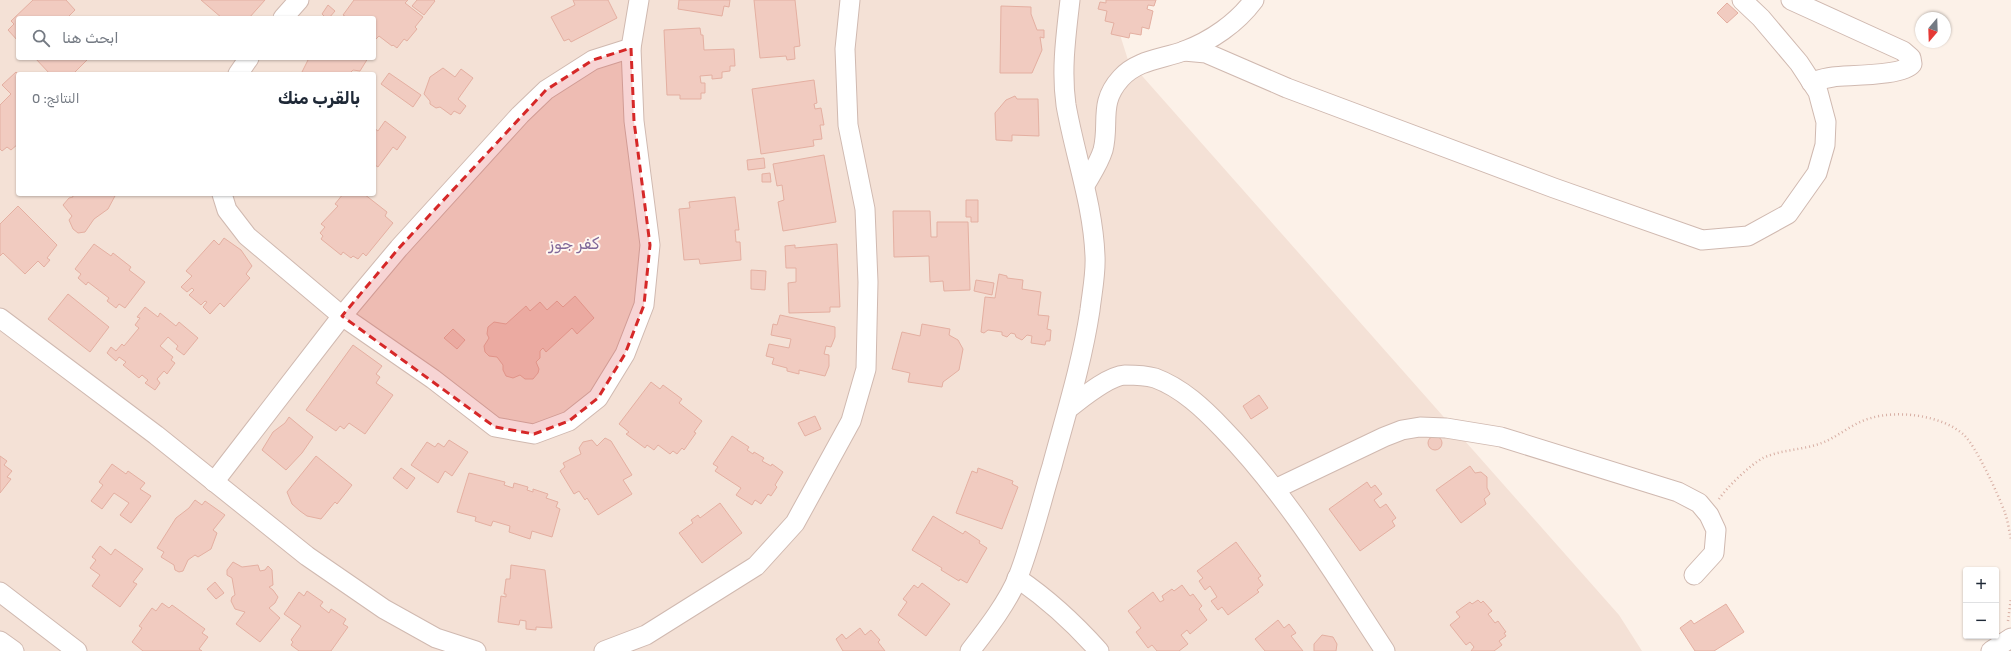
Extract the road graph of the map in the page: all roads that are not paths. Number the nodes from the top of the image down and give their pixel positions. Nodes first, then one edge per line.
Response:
1 (299, 0) edge
2 (639, 0) edge
3 (850, 0) edge
4 (1070, 0) edge
5 (1254, 0) edge
6 (1742, 0) edge
7 (1791, 0) edge
8 (284, 16) edge
9 (631, 48) junction
10 (1184, 51) junction
11 (248, 60) edge
12 (239, 72) edge
13 (1811, 82) junction
14 (1085, 185) junction
15 (223, 196) edge
16 (342, 316) junction
17 (0, 318) edge
18 (1069, 408) junction
19 (214, 482) junction
20 (1275, 489) junction
21 (1694, 575) dead end
22 (1017, 578) junction
23 (0, 592) edge
24 (2011, 638) edge
25 (0, 641) edge
26 (14, 651) edge
27 (77, 651) edge
28 (476, 651) edge
29 (604, 651) edge
30 (970, 651) edge
31 (1099, 651) edge
32 (1385, 651) edge
33 (1991, 651) edge

1 - 8 street
2 - 9 street
3 - 29 street
4 - 14 street
5 - 10 street
6 - 13 street
7 - 13 street
9 - 16 street
9 - 16 street
10 - 13 street
10 - 14 street
11 - 12 street
14 - 18 street
15 - 16 street
16 - 19 street
17 - 19 street
18 - 20 street
18 - 22 street
19 - 28 street
20 - 21 street
20 - 32 street
22 - 30 street
22 - 31 street
23 - 27 street
24 - 33 street
25 - 26 street

